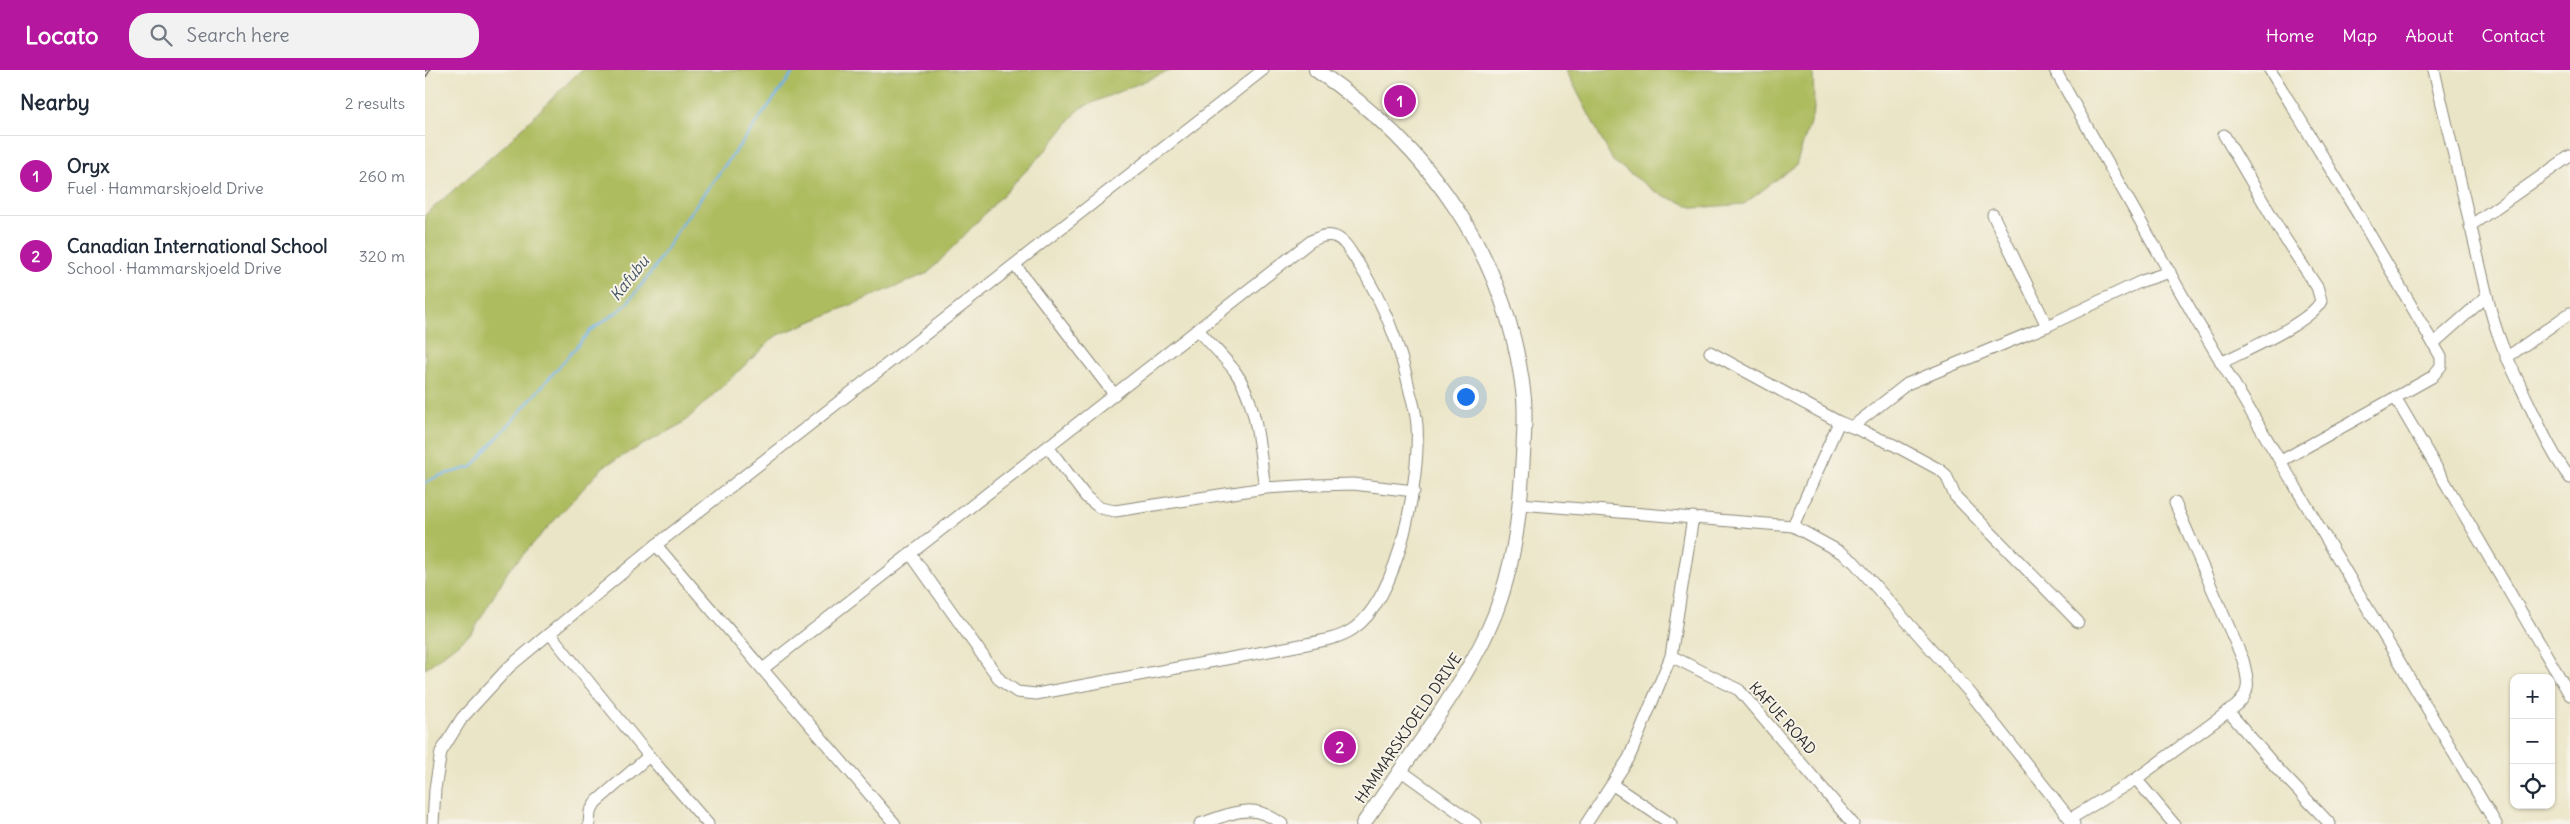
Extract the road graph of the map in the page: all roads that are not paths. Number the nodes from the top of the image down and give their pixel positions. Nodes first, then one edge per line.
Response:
1 (1263, 70) edge
2 (1315, 70) edge
3 (2055, 70) edge
4 (2270, 70) edge
5 (2434, 70) edge
6 (2225, 135) dead end
7 (2570, 156) edge
8 (1993, 215) dead end
9 (2470, 226) junction
10 (1015, 265) junction
11 (2170, 272) junction
12 (2487, 296) junction
13 (2570, 313) edge
14 (2047, 326) junction
15 (1198, 330) junction
16 (2434, 343) junction
17 (1710, 352) dead end
18 (2506, 358) junction
19 (2221, 363) junction
20 (1114, 394) junction
21 (2395, 396) junction
22 (1839, 422) junction
23 (1852, 427) junction
24 (1048, 447) junction
25 (2281, 461) junction
26 (2570, 478) edge
27 (1265, 488) junction
28 (1414, 491) junction
29 (2175, 503) dead end
30 (1520, 504) junction
31 (1693, 517) junction
32 (1793, 526) junction
33 (656, 545) junction
34 (910, 553) junction
35 (2078, 622) dead end
36 (551, 635) junction
37 (1671, 656) junction
38 (764, 668) junction
39 (2570, 696) edge
40 (2228, 711) junction
41 (649, 756) junction
42 (1400, 770) junction
43 (2136, 779) junction
44 (1613, 785) junction
45 (2072, 822) edge
46 (433, 824) edge
47 (589, 824) edge
48 (707, 824) edge
49 (895, 824) edge
50 (1200, 824) edge
51 (1282, 824) edge
52 (1363, 824) edge
53 (1475, 824) edge
54 (1585, 824) edge
55 (1671, 824) edge
56 (1853, 824) edge
57 (2174, 824) edge
58 (2330, 824) edge
59 (2496, 824) edge

1 - 10 street
2 - 30 main road, HAMMARSKJOELD DRIVE
3 - 11 street
4 - 16 street
5 - 9 street
6 - 19 street
7 - 9 street
8 - 14 street
9 - 12 street
10 - 20 street
10 - 33 street
11 - 14 street
11 - 19 street
12 - 16 street
12 - 18 street
13 - 18 street
14 - 23 street
15 - 20 street
15 - 27 street
15 - 28 street
16 - 21 street
17 - 22 street
18 - 26 street
19 - 25 street
20 - 24 street
21 - 25 street
21 - 39 street
22 - 23 street
22 - 32 street
23 - 35 street
24 - 27 street
24 - 34 street
25 - 59 street
27 - 28 street
28 - 34 street
29 - 40 street
30 - 31 street
30 - 42 main road, HAMMARSKJOELD DRIVE
31 - 32 street
31 - 37 street
32 - 45 street
33 - 36 street
33 - 38 street
34 - 38 street
36 - 41 street
36 - 46 street
37 - 44 street
37 - 56 street, KAFUE ROAD
38 - 49 street
40 - 43 street
40 - 58 street
41 - 47 street
41 - 48 street
42 - 52 main road, HAMMARSKJOELD DRIVE
42 - 53 street
43 - 45 street
43 - 57 street
44 - 54 street
44 - 55 street
50 - 51 street

